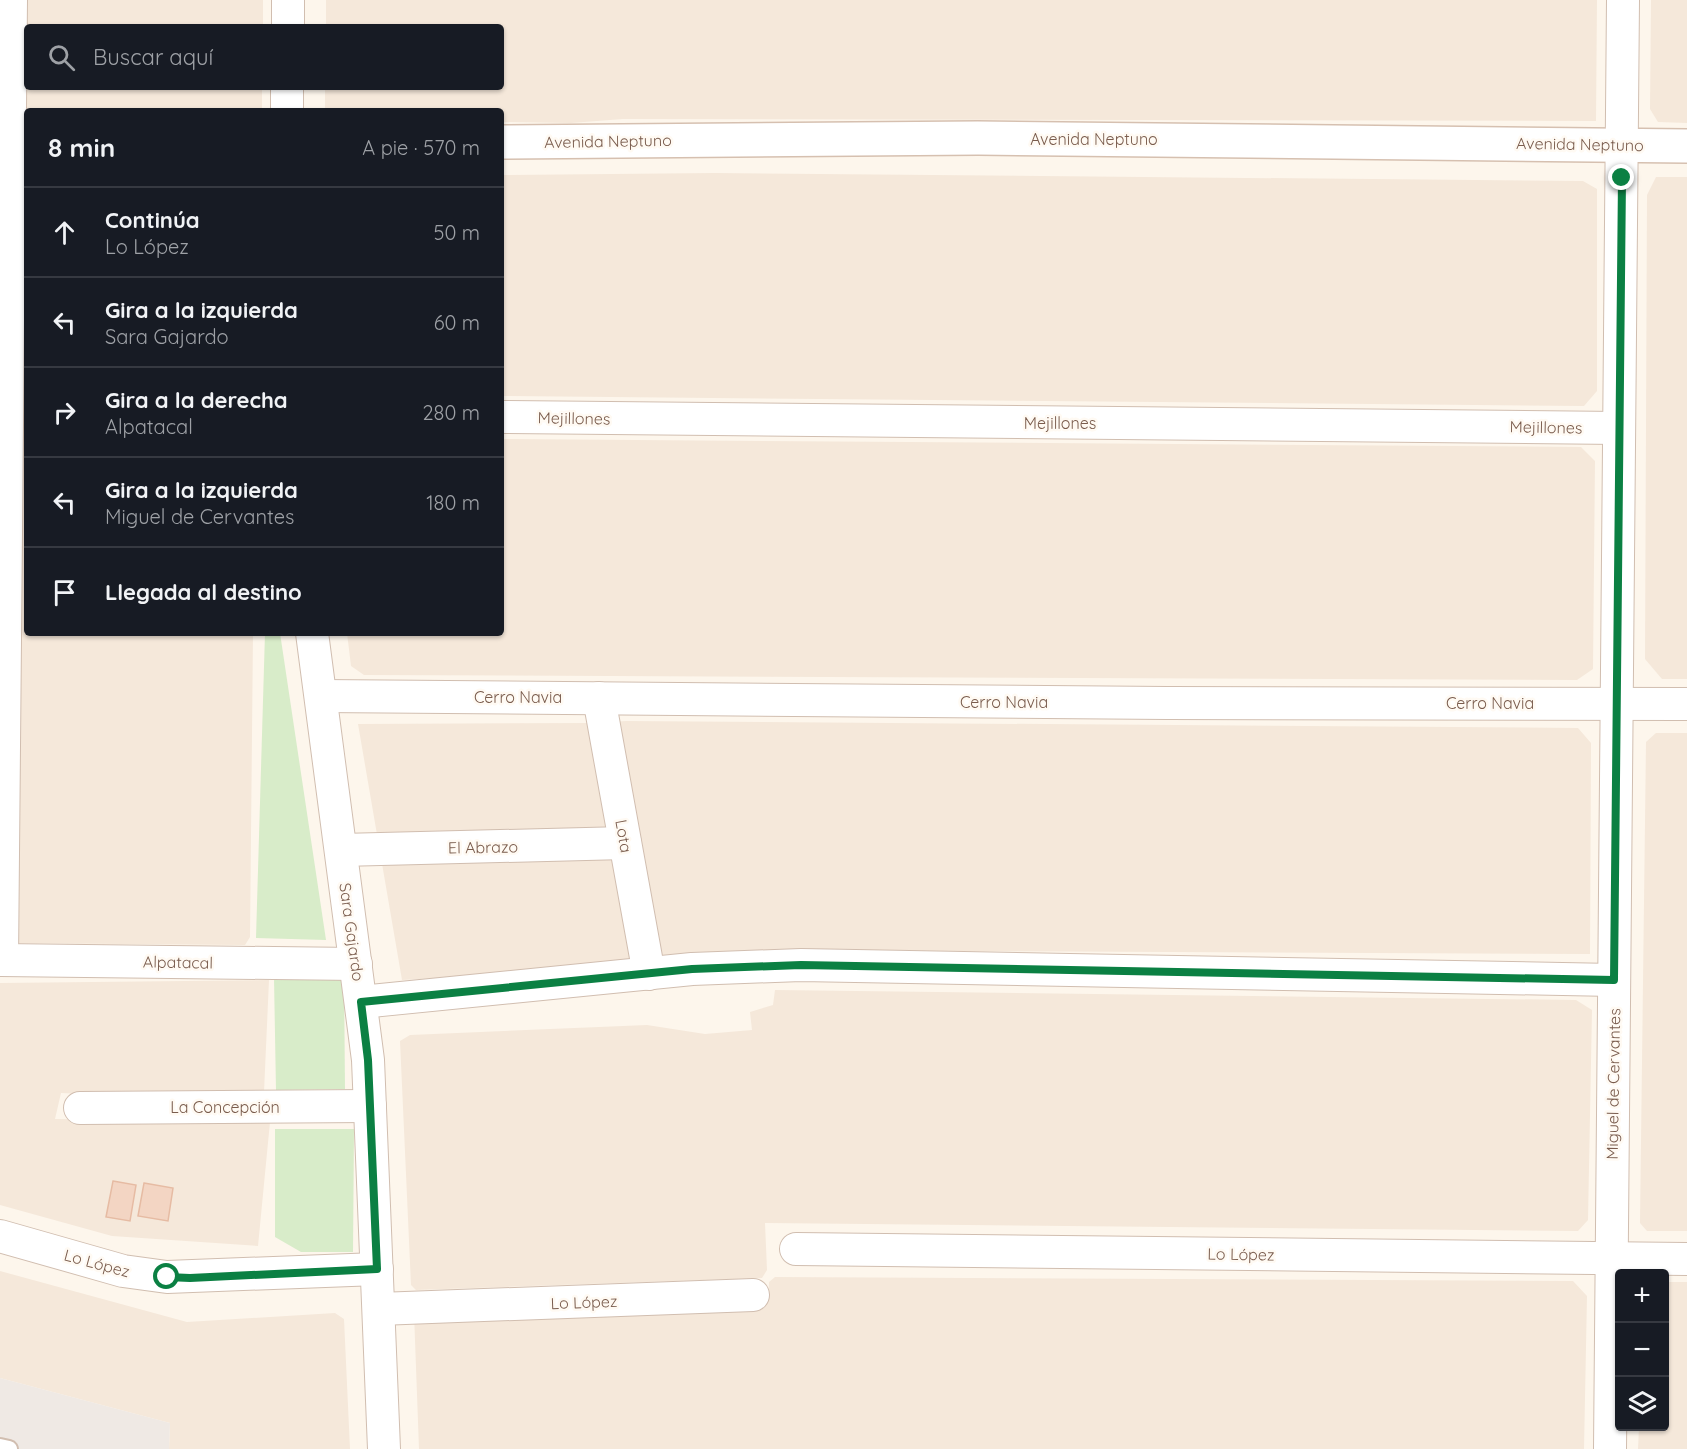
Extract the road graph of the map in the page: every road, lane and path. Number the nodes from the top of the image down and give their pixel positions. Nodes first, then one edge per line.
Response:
1 (11, 0) edge
2 (288, 0) edge
3 (1623, 0) edge
4 (288, 24) edge
5 (287, 90) edge
6 (287, 108) edge
7 (504, 142) edge
8 (12, 144) edge
9 (1622, 145) junction
10 (1687, 146) edge
11 (11, 402) edge
12 (504, 417) edge
13 (1619, 428) junction
14 (312, 636) edge
15 (321, 696) junction
16 (599, 698) junction
17 (1617, 704) junction
18 (1687, 704) edge
19 (625, 843) junction
20 (341, 850) junction
21 (1, 960) edge
22 (356, 964) junction
23 (649, 974) junction
24 (1614, 980) junction
25 (361, 1002) junction
26 (370, 1106) junction
27 (80, 1108) dead end
28 (0, 1236) edge
29 (796, 1250) dead end
30 (1612, 1258) junction
31 (1687, 1259) edge
32 (377, 1269) junction
33 (753, 1295) dead end
34 (378, 1310) junction
35 (0, 1447) edge
36 (9, 1449) edge
37 (384, 1449) edge
38 (1610, 1449) edge

1 - 8 street
2 - 4 street
3 - 9 street, Miguel de Cervantes
5 - 6 street
7 - 9 main road, Avenida Neptuno
8 - 11 street
9 - 10 main road, Avenida Neptuno
9 - 13 street, Miguel de Cervantes
11 - 21 street
12 - 13 street, Mejillones
13 - 17 street, Miguel de Cervantes
14 - 15 street, Sara Gajardo
15 - 16 street, Cerro Navia
15 - 20 street, Sara Gajardo
16 - 17 street, Cerro Navia
16 - 19 street, Lota
17 - 18 street, Cerro Navia
17 - 24 street, Miguel de Cervantes
19 - 20 street, El Abrazo
19 - 23 street, Lota
20 - 22 street, Sara Gajardo
21 - 22 street, Alpatacal
22 - 25 street, Sara Gajardo
23 - 24 street
23 - 25 street
24 - 30 street, Miguel de Cervantes
25 - 26 street, Sara Gajardo
26 - 27 street, La Concepción
26 - 32 street, Sara Gajardo
28 - 32 street, Lo López
29 - 30 street, Lo López
30 - 31 street, Lo López
30 - 38 street, Miguel de Cervantes
32 - 34 street, Sara Gajardo
33 - 34 street, Lo López
34 - 37 street, Sara Gajardo
35 - 36 lane

